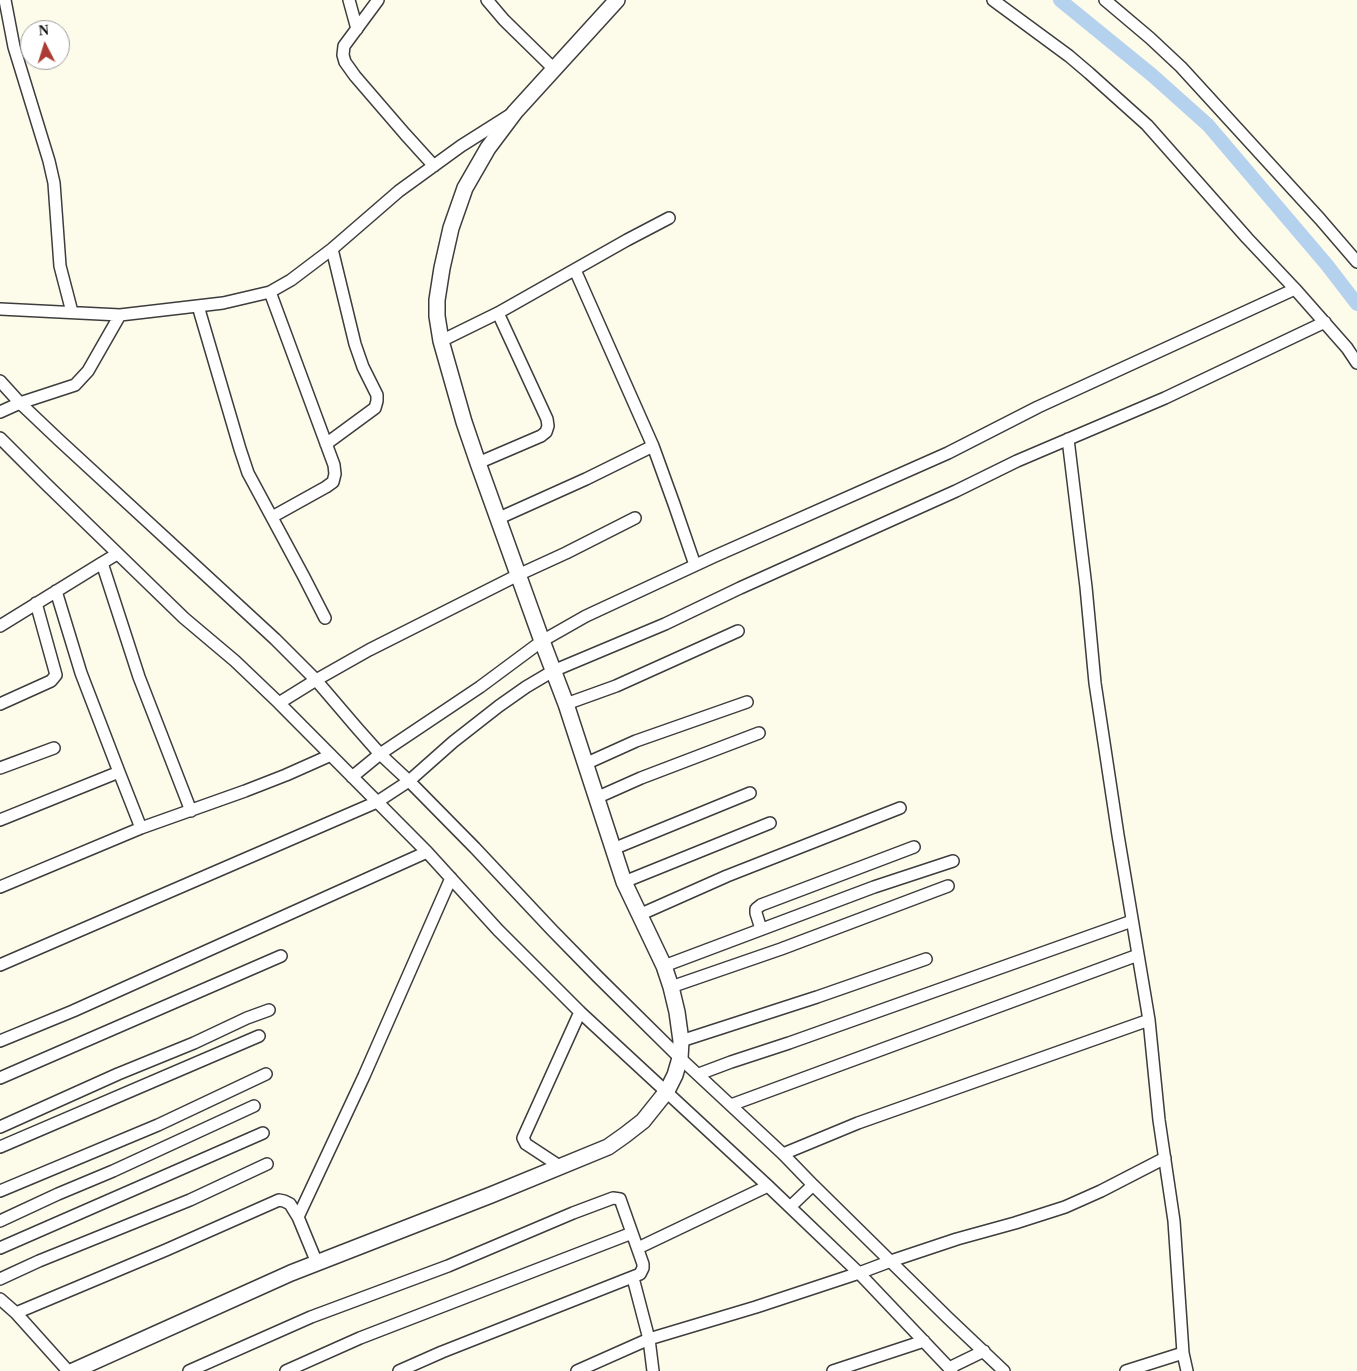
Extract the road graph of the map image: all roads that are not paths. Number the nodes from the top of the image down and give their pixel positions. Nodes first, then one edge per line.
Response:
1 (5, 0) edge
2 (349, 0) edge
3 (378, 0) edge
4 (487, 0) edge
5 (617, 0) edge
6 (993, 0) edge
7 (1105, 0) edge
8 (357, 29) junction
9 (554, 69) junction
10 (515, 112) junction
11 (434, 166) junction
12 (670, 218) dead end
13 (332, 249) junction
14 (1355, 257) edge
15 (575, 270) junction
16 (1296, 289) junction
17 (270, 292) junction
18 (198, 306) junction
19 (0, 309) edge
20 (72, 312) junction
21 (498, 313) junction
22 (120, 316) junction
23 (1325, 322) junction
24 (442, 341) junction
25 (1357, 363) edge
26 (0, 381) edge
27 (20, 403) junction
28 (0, 412) edge
29 (0, 438) edge
30 (1068, 439) junction
31 (326, 444) junction
32 (653, 446) junction
33 (478, 463) junction
34 (272, 517) junction
35 (635, 518) dead end
36 (497, 519) junction
37 (117, 554) junction
38 (102, 563) junction
39 (695, 565) junction
40 (518, 575) junction
41 (56, 591) junction
42 (36, 603) junction
43 (324, 618) dead end
44 (0, 626) edge
45 (738, 631) dead end
46 (542, 641) junction
47 (553, 671) junction
48 (316, 680) junction
49 (747, 702) dead end
50 (279, 703) junction
51 (0, 704) edge
52 (566, 704) junction
53 (759, 733) dead end
54 (54, 748) dead end
55 (380, 754) junction
56 (331, 755) junction
57 (585, 764) junction
58 (0, 768) edge
59 (119, 772) junction
60 (352, 777) junction
61 (409, 781) junction
62 (750, 792) dead end
63 (596, 798) junction
64 (377, 802) junction
65 (900, 808) dead end
66 (191, 811) junction
67 (0, 820) edge
68 (770, 822) dead end
69 (141, 828) junction
70 (914, 848) dead end
71 (613, 849) junction
72 (427, 852) junction
73 (953, 861) dead end
74 (451, 878) junction
75 (624, 882) junction
76 (948, 886) dead end
77 (0, 887) edge
78 (639, 914) junction
79 (1132, 921) junction
80 (761, 929) junction
81 (1138, 955) junction
82 (281, 956) dead end
83 (926, 959) dead end
84 (0, 965) edge
85 (664, 966) junction
86 (671, 987) junction
87 (269, 1010) dead end
88 (580, 1012) junction
89 (1149, 1020) junction
90 (259, 1036) dead end
91 (0, 1041) edge
92 (681, 1041) junction
93 (680, 1058) junction
94 (266, 1074) dead end
95 (699, 1074) junction
96 (0, 1078) edge
97 (667, 1091) junction
98 (731, 1105) junction
99 (254, 1106) dead end
100 (0, 1127) edge
101 (263, 1133) dead end
102 (0, 1147) edge
103 (783, 1154) junction
104 (1165, 1158) junction
105 (268, 1164) dead end
106 (561, 1167) junction
107 (813, 1185) junction
108 (768, 1186) junction
109 (0, 1191) edge
110 (790, 1207) junction
111 (298, 1217) junction
112 (0, 1220) edge
113 (632, 1233) junction
114 (0, 1248) edge
115 (638, 1248) junction
116 (891, 1261) junction
117 (317, 1263) junction
118 (859, 1273) junction
119 (633, 1278) junction
120 (0, 1279) edge
121 (0, 1300) edge
122 (16, 1313) junction
123 (649, 1339) junction
124 (924, 1341) junction
125 (984, 1351) junction
126 (1183, 1353) junction
127 (951, 1370) edge
128 (68, 1371) edge
129 (73, 1371) edge
130 (189, 1371) edge
131 (286, 1371) edge
132 (399, 1371) edge
133 (577, 1371) edge
134 (653, 1371) edge
135 (832, 1371) edge
136 (1004, 1371) edge
137 (1126, 1371) edge
138 (1187, 1371) edge

1 - 20 street
2 - 8 street
3 - 8 street
4 - 9 street
5 - 9 street
6 - 16 street
7 - 14 street
8 - 11 street
9 - 10 street
10 - 11 street
10 - 24 street
11 - 13 street
12 - 15 street
13 - 17 street
13 - 31 street
15 - 21 street
15 - 32 street
16 - 23 street
16 - 39 street
17 - 18 street
17 - 31 street
18 - 22 street
18 - 34 street
19 - 20 street
20 - 22 street
21 - 24 street
21 - 33 street
22 - 27 street
23 - 25 street
23 - 30 street
24 - 33 street
26 - 27 street
27 - 28 street
27 - 48 street
29 - 37 street
30 - 47 street
30 - 79 street
31 - 34 street
32 - 36 street
32 - 39 street
33 - 36 street
34 - 43 street
35 - 40 street
36 - 40 street
37 - 38 street
37 - 50 street
38 - 41 street
38 - 66 street
39 - 46 street
40 - 46 street
40 - 48 street
41 - 42 street
41 - 59 street
42 - 44 street
42 - 51 street
45 - 52 street
46 - 47 street
46 - 55 street
47 - 52 street
47 - 61 street
48 - 50 street
48 - 55 street
49 - 57 street
50 - 56 street
52 - 57 street
53 - 63 street
54 - 58 street
55 - 60 street
55 - 61 street
56 - 60 street
56 - 66 street
57 - 63 street
59 - 67 street
59 - 69 street
60 - 64 street
61 - 64 street
61 - 93 street
62 - 71 street
63 - 71 street
64 - 72 street
64 - 84 street
65 - 78 street
66 - 69 street
68 - 75 street
69 - 77 street
70 - 80 street
71 - 75 street
72 - 74 street
72 - 91 street
73 - 80 street
74 - 88 street
74 - 111 street
75 - 78 street
76 - 86 street
78 - 85 street
79 - 81 street
79 - 95 street
80 - 85 street
81 - 89 street
81 - 98 street
82 - 96 street
83 - 92 street
85 - 86 street
86 - 92 street
87 - 100 street
88 - 97 street
88 - 106 street
89 - 103 street
89 - 104 street
90 - 102 street
92 - 93 street
93 - 95 street
93 - 97 street
94 - 109 street
95 - 98 street
97 - 106 street
97 - 108 street
98 - 103 street
99 - 112 street
101 - 114 street
103 - 107 street
104 - 116 street
104 - 126 street
105 - 120 street
106 - 117 street
107 - 110 street
107 - 116 street
108 - 110 street
108 - 115 street
110 - 118 street
111 - 117 street
111 - 122 street
113 - 115 street
113 - 130 street
113 - 131 street
115 - 119 street
116 - 118 street
116 - 125 street
117 - 129 street
118 - 123 street
118 - 124 street
119 - 123 street
119 - 132 street
121 - 122 street
122 - 128 street
123 - 133 street
123 - 134 street
124 - 127 street
124 - 135 street
125 - 127 street
125 - 136 street
126 - 137 street
126 - 138 street

